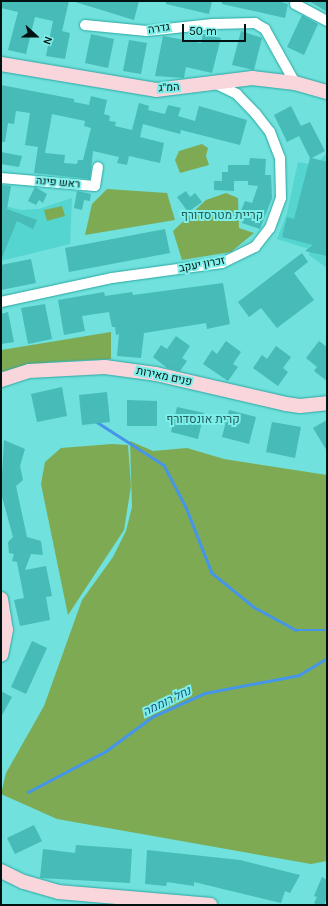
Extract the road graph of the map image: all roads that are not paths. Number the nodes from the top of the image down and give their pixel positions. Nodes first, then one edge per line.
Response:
1 (296, 4) dead end
2 (327, 21) edge
3 (85, 25) dead end
4 (4, 65) edge
5 (252, 78) junction
6 (210, 82) junction
7 (295, 83) junction
8 (327, 92) edge
9 (241, 97) junction
10 (98, 167) dead end
11 (1, 178) edge
12 (1, 302) edge
13 (1, 380) edge
14 (327, 402) edge
15 (1, 599) edge
16 (1, 655) edge
17 (1, 871) edge
18 (210, 905) edge

1 - 2 street
3 - 7 street, גדרה
4 - 6 street, המ"ג
5 - 6 street, המ"ג
5 - 7 street, המ"ג
5 - 9 street
6 - 9 street, זכרון יעקב
7 - 8 street, המ"ג
9 - 12 street, זכרון יעקב
10 - 11 street, ראש פינה
13 - 14 street, פנים מאירות
15 - 16 street
17 - 18 street

